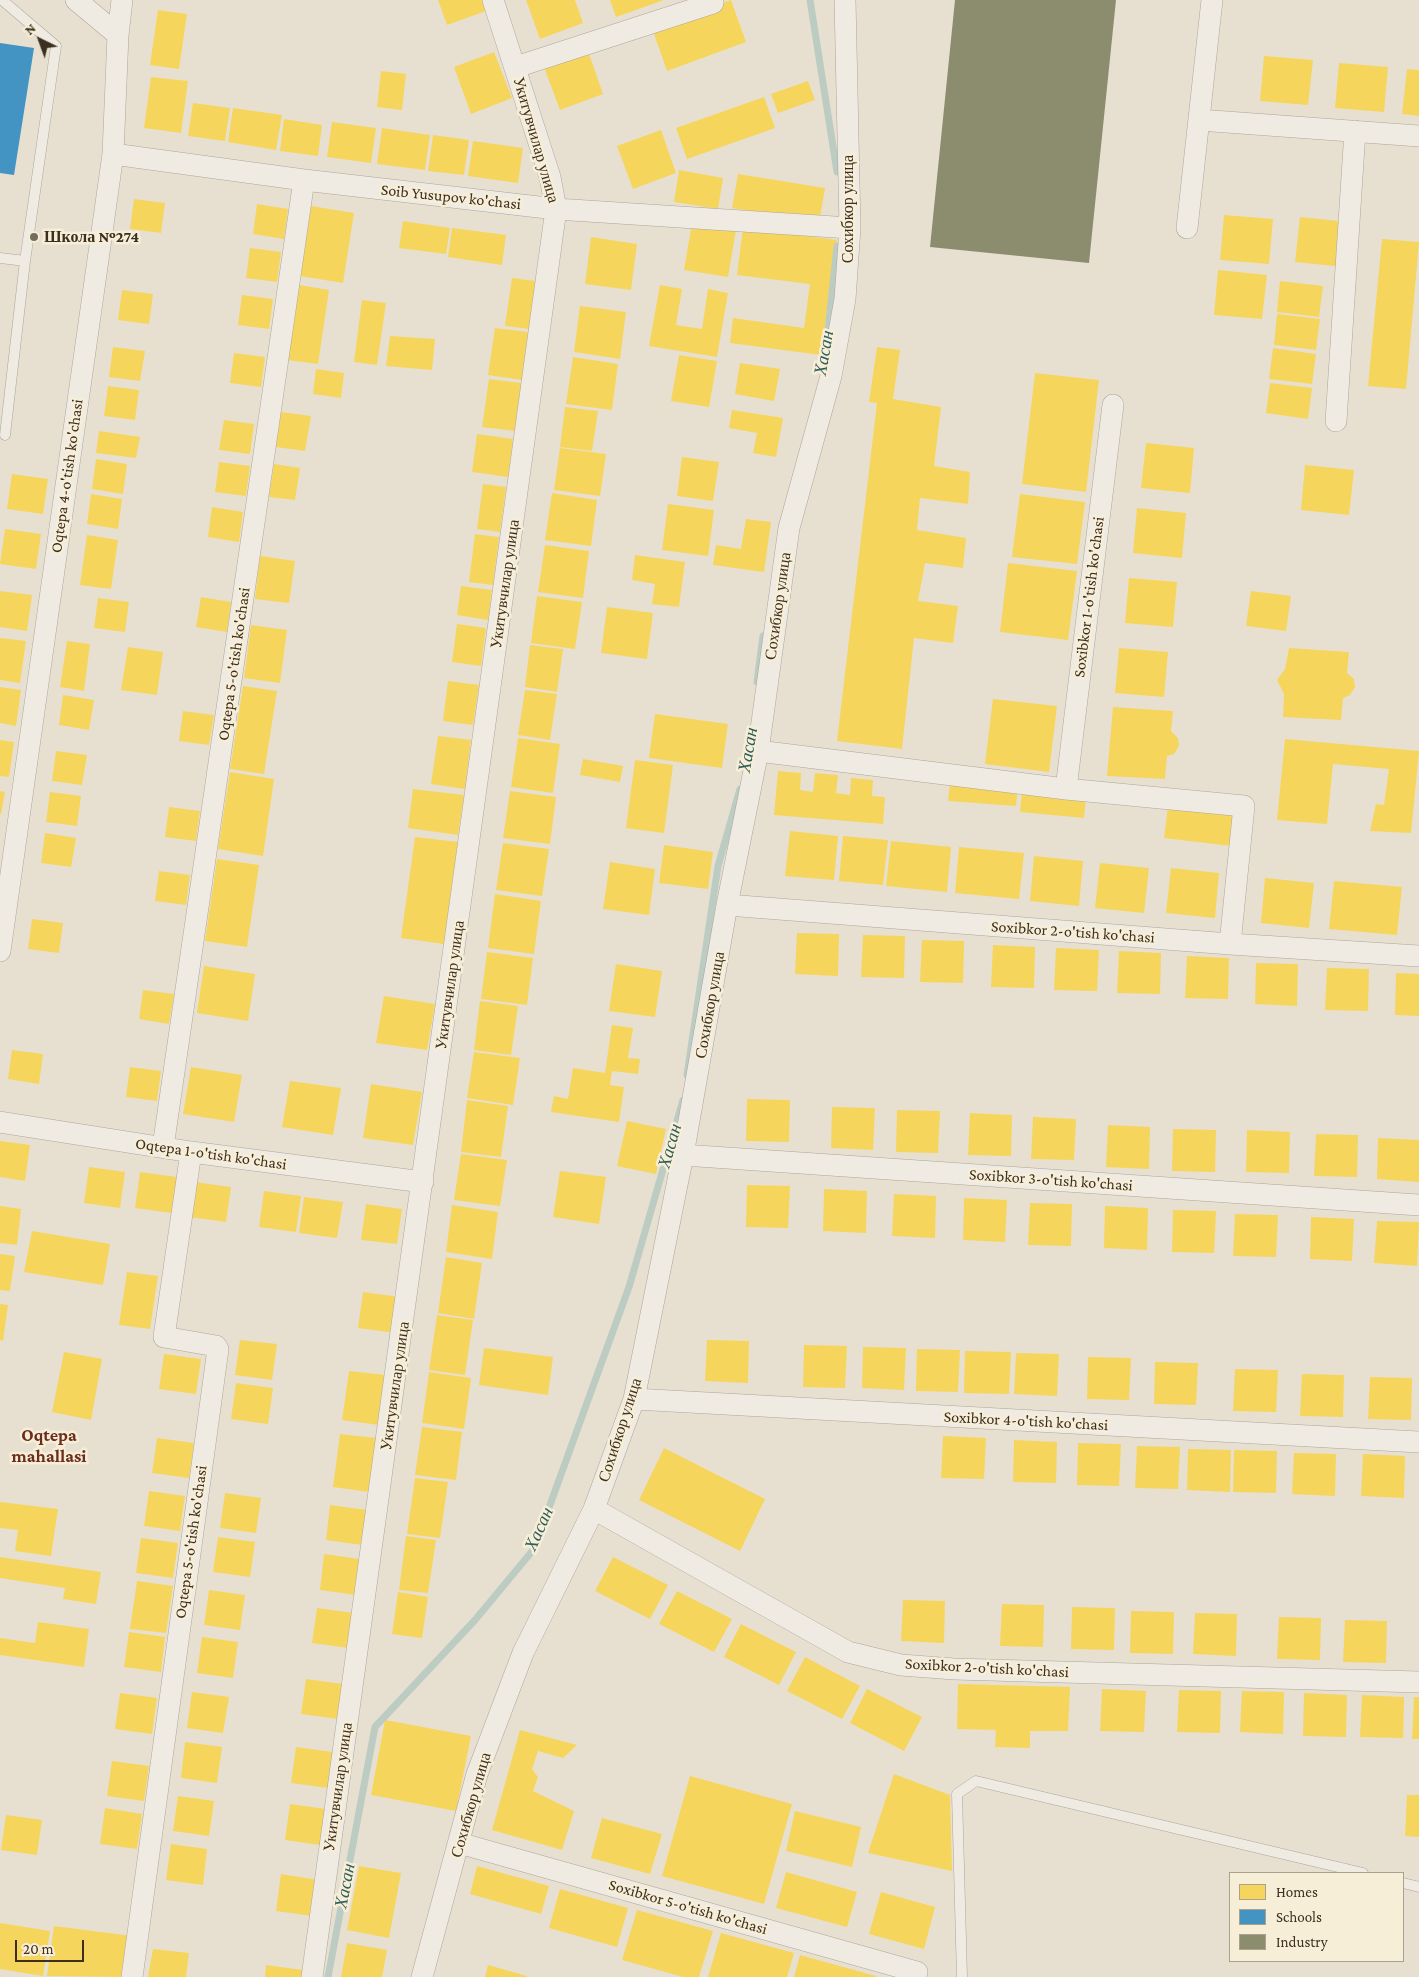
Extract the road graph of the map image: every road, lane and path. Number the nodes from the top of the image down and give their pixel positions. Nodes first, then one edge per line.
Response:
1 (2, 0) edge
2 (76, 0) edge
3 (122, 0) edge
4 (493, 0) edge
5 (844, 0) edge
6 (1212, 0) edge
7 (713, 2) dead end
8 (118, 35) junction
9 (516, 67) junction
10 (1199, 120) junction
11 (1355, 132) junction
12 (1419, 136) edge
13 (113, 154) junction
14 (304, 180) junction
15 (556, 208) junction
16 (850, 228) junction
17 (1187, 228) dead end
18 (0, 258) edge
19 (25, 261) junction
20 (1113, 405) dead end
21 (1336, 421) dead end
22 (5, 436) dead end
23 (758, 751) junction
24 (1066, 789) junction
25 (728, 905) junction
26 (1230, 944) junction
27 (0, 951) edge
28 (1419, 956) edge
29 (0, 1122) edge
30 (163, 1147) junction
31 (191, 1152) junction
32 (683, 1155) junction
33 (423, 1182) junction
34 (1419, 1205) edge
35 (634, 1399) junction
36 (1419, 1442) edge
37 (594, 1510) junction
38 (1419, 1682) edge
39 (459, 1843) junction
40 (1359, 1872) edge
41 (1404, 1883) edge
42 (1419, 1887) edge
43 (917, 1972) dead end
44 (132, 1977) edge
45 (312, 1977) edge
46 (422, 1977) edge
47 (962, 1977) edge

1 - 19 lane
2 - 8 street
3 - 8 street, Oqtepa 4-o'tish ko'chasi
4 - 9 street, Укитувчилар улица
5 - 16 street, Сохибкор улица
6 - 10 street
7 - 9 street
8 - 13 street, Oqtepa 4-o'tish ko'chasi
9 - 15 street, Укитувчилар улица
10 - 11 street
10 - 17 street
11 - 12 street
11 - 21 street
13 - 14 street, Soib Yusupov ko'chasi
13 - 27 street, Oqtepa 4-o'tish ko'chasi
14 - 15 street, Soib Yusupov ko'chasi
14 - 30 street, Oqtepa 5-o'tish ko'chasi
15 - 16 street, Soib Yusupov ko'chasi
15 - 33 street, Укитувчилар улица
16 - 23 street, Сохибкор улица
18 - 19 lane
19 - 22 lane
20 - 24 street, Soxibkor 1-o'tish ko'chasi
23 - 24 street
23 - 25 street, Сохибкор улица
24 - 26 street
25 - 26 street, Soxibkor 2-o'tish ko'chasi
25 - 32 street, Сохибкор улица
26 - 28 street, Soxibkor 2-o'tish ko'chasi
29 - 30 street, Oqtepa 1-o'tish ko'chasi
30 - 31 street, Oqtepa 1-o'tish ko'chasi
31 - 33 street, Oqtepa 1-o'tish ko'chasi
31 - 44 street, Oqtepa 5-o'tish ko'chasi
32 - 34 street, Soxibkor 3-o'tish ko'chasi
32 - 35 street, Сохибкор улица
33 - 45 street, Укитувчилар улица
35 - 36 street, Soxibkor 4-o'tish ko'chasi
35 - 37 street, Сохибкор улица
37 - 38 street, Soxibkor 2-o'tish ko'chasi
37 - 39 street, Сохибкор улица
39 - 43 street, Soxibkor 5-o'tish ko'chasi
39 - 46 street, Сохибкор улица
40 - 47 lane
41 - 42 lane

